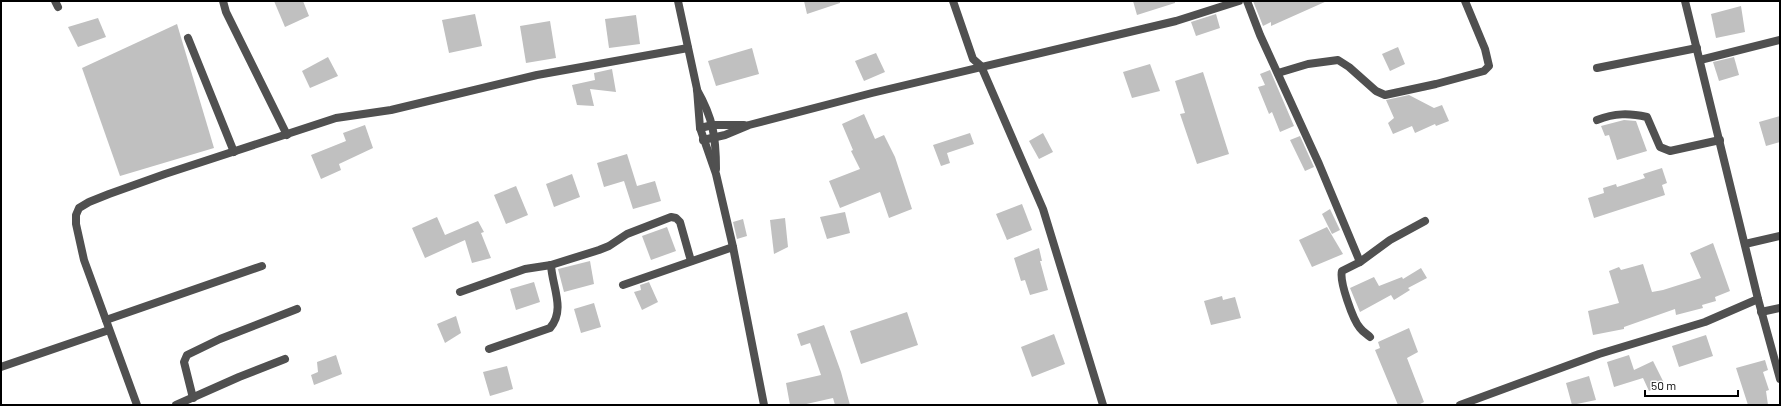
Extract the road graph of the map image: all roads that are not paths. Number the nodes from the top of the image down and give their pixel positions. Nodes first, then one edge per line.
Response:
1 (223, 1) edge
2 (678, 1) edge
3 (953, 1) edge
4 (1239, 1) edge
5 (1247, 1) edge
6 (1465, 1) edge
7 (1685, 1) edge
8 (188, 38) dead end
9 (1780, 40) edge
10 (688, 48) junction
11 (1697, 48) junction
12 (1700, 60) junction
13 (981, 66) junction
14 (1597, 68) dead end
15 (1278, 73) junction
16 (697, 89) junction
17 (1598, 120) dead end
18 (713, 125) junction
19 (749, 125) junction
20 (700, 128) junction
21 (287, 135) junction
22 (715, 138) junction
23 (703, 140) junction
24 (1720, 140) junction
25 (234, 152) junction
26 (716, 174) junction
27 (1426, 222) dead end
28 (1780, 236) edge
29 (1745, 244) junction
30 (733, 247) junction
31 (691, 260) junction
32 (1360, 262) junction
33 (551, 265) junction
34 (262, 266) dead end
35 (623, 285) dead end
36 (460, 292) dead end
37 (1758, 299) junction
38 (1780, 308) edge
39 (297, 309) dead end
40 (1761, 312) junction
41 (106, 320) junction
42 (109, 330) junction
43 (1370, 337) dead end
44 (489, 349) dead end
45 (285, 359) dead end
46 (1, 368) edge
47 (1780, 379) edge
48 (193, 398) junction
49 (137, 405) edge
50 (176, 405) edge
51 (764, 405) edge
52 (1103, 405) edge
53 (1460, 405) edge

1 - 21 street
2 - 10 street
3 - 13 street
4 - 13 street
5 - 15 street
6 - 15 street
7 - 11 street
8 - 25 street
9 - 12 street
10 - 16 street
10 - 21 street
11 - 12 street
11 - 14 street
12 - 24 street
13 - 19 street
13 - 52 street
15 - 32 street
16 - 18 street
16 - 20 street
17 - 24 street
18 - 19 street
18 - 20 street
18 - 22 street
19 - 22 street
20 - 23 street
21 - 25 street
22 - 23 street
22 - 26 street
23 - 26 street
24 - 29 street
25 - 41 street
26 - 30 street
27 - 32 street
28 - 29 street
29 - 37 street
30 - 31 street
30 - 51 street
31 - 33 street
31 - 35 street
32 - 43 street
33 - 36 street
33 - 44 street
34 - 41 street
37 - 40 street
37 - 53 street
38 - 40 street
39 - 48 street
40 - 47 street
41 - 42 street
42 - 46 street
42 - 49 street
45 - 48 street
48 - 50 street

